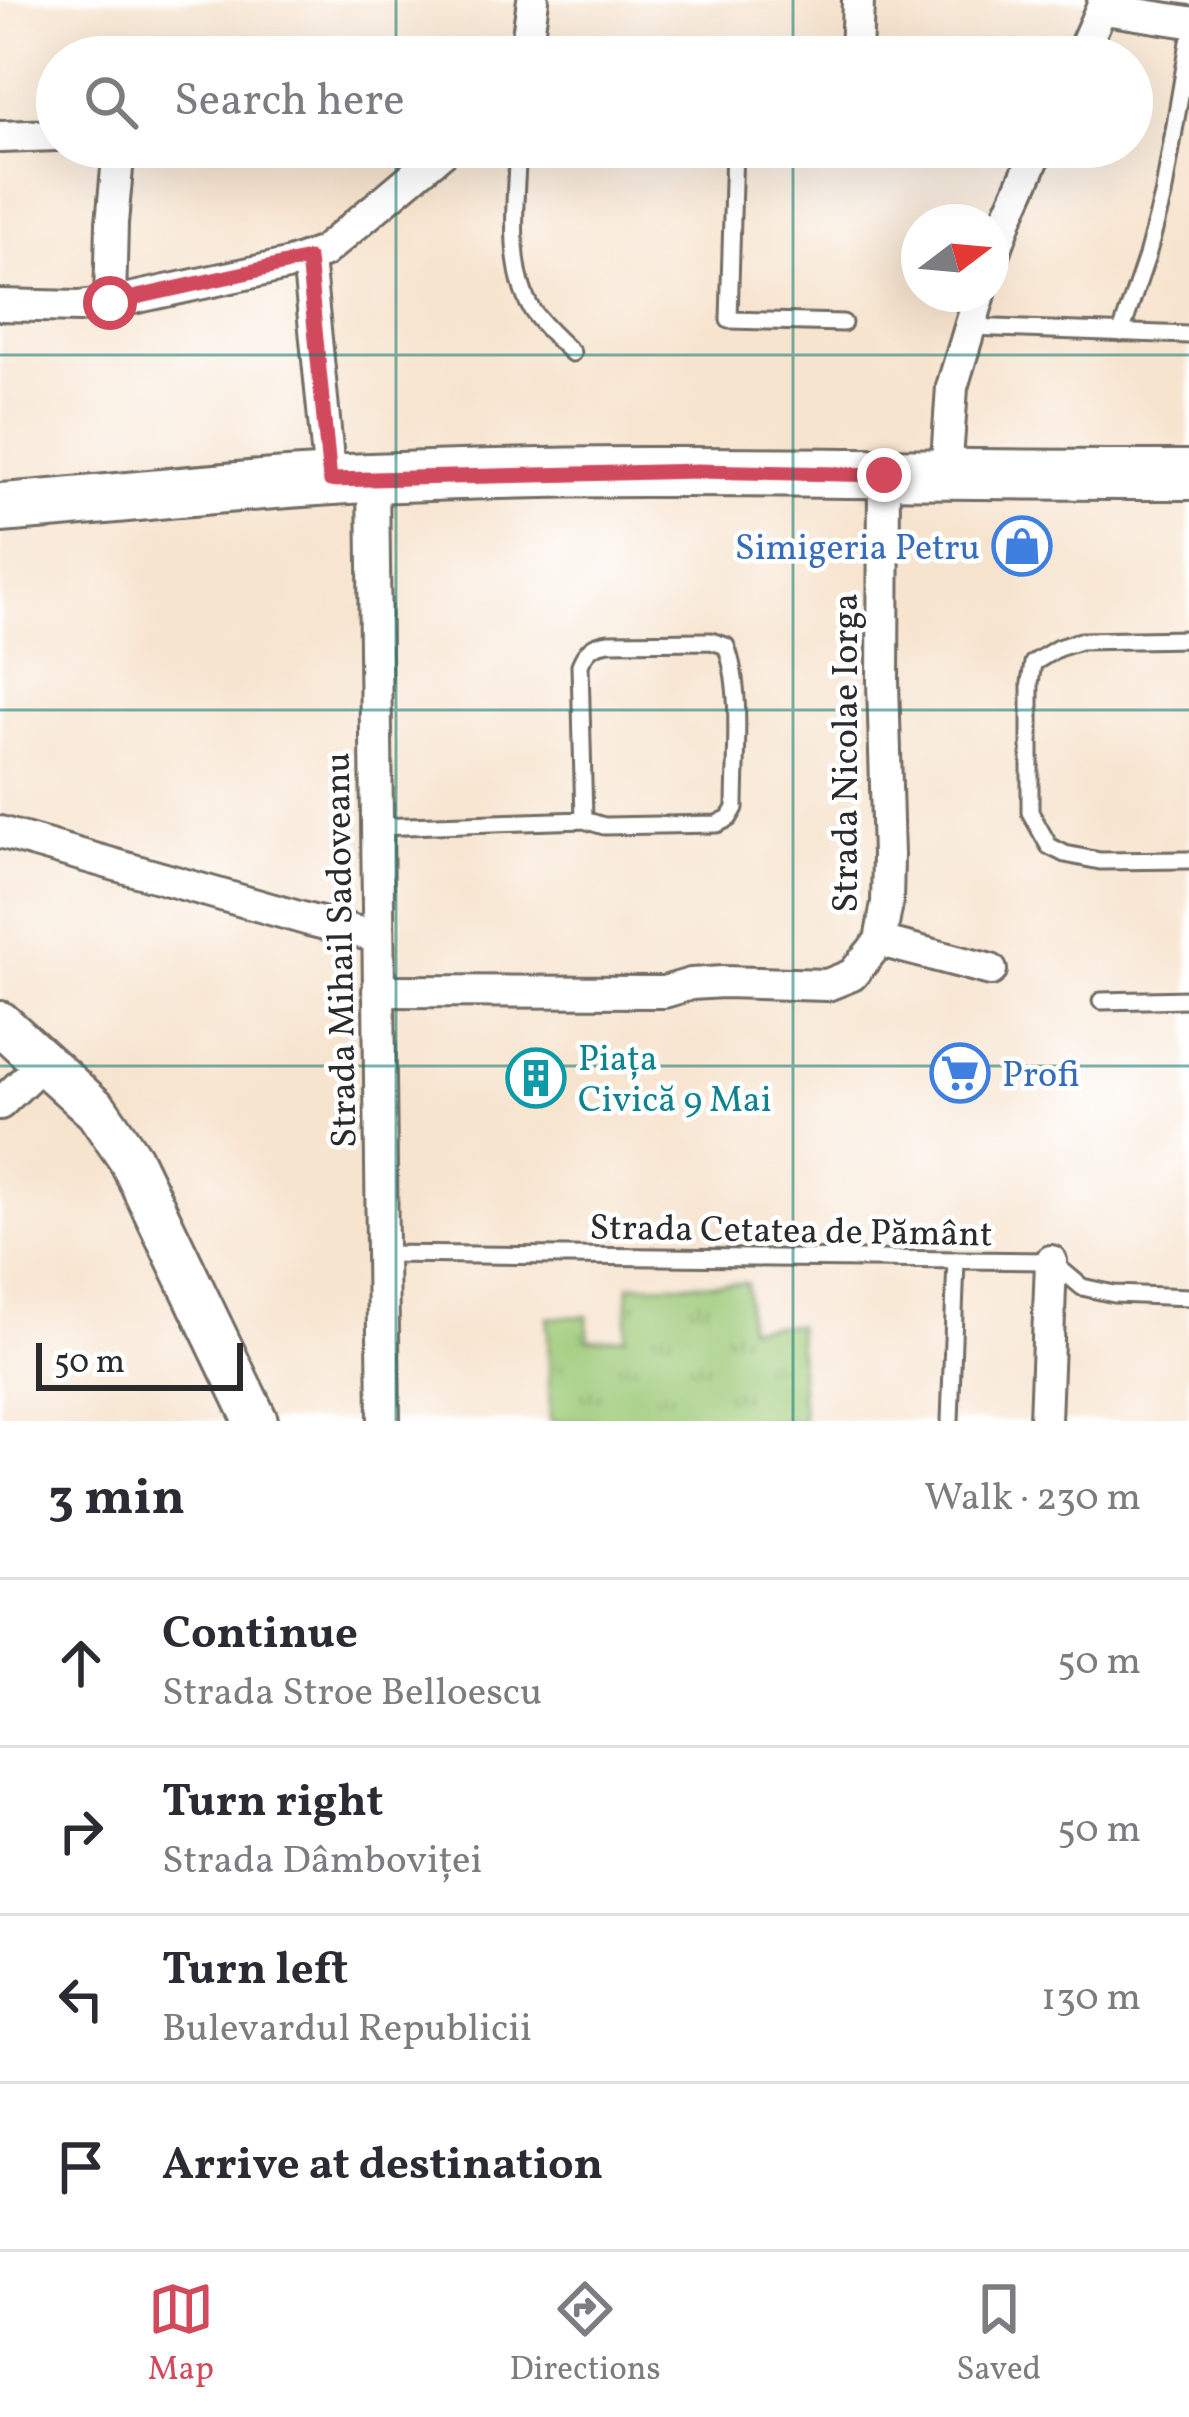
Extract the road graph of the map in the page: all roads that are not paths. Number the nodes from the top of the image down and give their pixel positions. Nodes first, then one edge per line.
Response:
1 (533, 0) edge
2 (858, 0) edge
3 (1104, 5) edge
4 (1189, 22) edge
5 (528, 36) edge
6 (857, 36) edge
7 (1090, 36) edge
8 (1189, 42) edge
9 (36, 136) edge
10 (0, 137) edge
11 (1180, 149) edge
12 (117, 168) edge
13 (421, 168) edge
14 (517, 168) edge
15 (733, 168) edge
16 (1030, 168) edge
17 (1009, 214) edge
18 (308, 259) junction
19 (110, 303) junction
20 (0, 305) edge
21 (973, 312) edge
22 (843, 323) dead end
23 (968, 327) junction
24 (1121, 333) junction
25 (1189, 335) edge
26 (572, 353) dead end
27 (884, 475) junction
28 (946, 475) junction
29 (1189, 475) edge
30 (352, 479) junction
31 (0, 508) edge
32 (1189, 639) edge
33 (584, 820) junction
34 (376, 827) junction
35 (0, 832) edge
36 (1189, 860) edge
37 (378, 937) junction
38 (880, 941) junction
39 (991, 970) dead end
40 (378, 992) junction
41 (1189, 999) edge
42 (1100, 1001) dead end
43 (0, 1023) edge
44 (44, 1062) junction
45 (0, 1104) edge
46 (382, 1254) junction
47 (956, 1260) junction
48 (1051, 1262) junction
49 (1189, 1297) edge
50 (256, 1421) edge
51 (384, 1421) edge
52 (950, 1421) edge
53 (1045, 1421) edge

1 - 5 street
2 - 6 street
3 - 4 street
3 - 7 street
8 - 11 lane
9 - 10 street
11 - 24 lane
12 - 19 street
13 - 18 street
14 - 26 lane
15 - 22 lane
16 - 17 street
18 - 19 street
18 - 30 street, Strada Mihail Sadoveanu
19 - 20 street
21 - 23 street
23 - 24 lane
23 - 28 street
24 - 25 lane
27 - 28 main road
27 - 30 main road
27 - 38 street, Strada Nicolae Iorga
28 - 29 main road
30 - 31 main road
30 - 34 street, Strada Mihail Sadoveanu
32 - 36 lane
33 - 33 lane
33 - 34 lane
34 - 37 street, Strada Mihail Sadoveanu
35 - 37 street
37 - 40 street, Strada Mihail Sadoveanu
38 - 39 street
38 - 40 street, Strada Nicolae Iorga
40 - 46 street, Strada Mihail Sadoveanu
41 - 42 lane
43 - 44 main road
44 - 45 street
44 - 50 main road
46 - 47 lane, Strada Cetatea de Pământ
46 - 51 street, Strada Mihail Sadoveanu
47 - 48 lane, Strada Cetatea de Pământ
47 - 52 lane
48 - 49 lane, Strada Cetatea de Pământ
48 - 53 street

